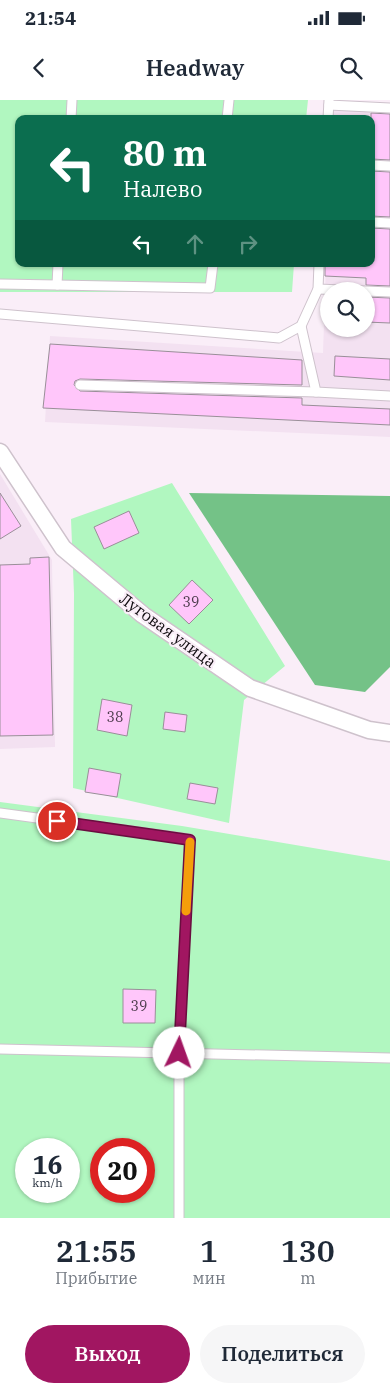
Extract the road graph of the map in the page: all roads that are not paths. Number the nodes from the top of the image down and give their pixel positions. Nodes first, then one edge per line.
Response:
1 (72, 100) edge
2 (229, 100) edge
3 (329, 102) edge
4 (390, 108) edge
5 (71, 115) edge
6 (227, 115) edge
7 (328, 115) edge
8 (375, 165) edge
9 (390, 166) edge
10 (375, 222) edge
11 (390, 223) edge
12 (58, 267) edge
13 (213, 267) edge
14 (318, 267) edge
15 (0, 284) edge
16 (57, 285) junction
17 (318, 289) junction
18 (390, 292) edge
19 (0, 314) edge
20 (301, 326) junction
21 (80, 385) dead end
22 (316, 392) junction
23 (390, 396) edge
24 (0, 452) edge
25 (390, 733) edge
26 (0, 813) edge
27 (0, 1049) edge
28 (179, 1053) junction
29 (390, 1058) edge
30 (180, 1218) edge

1 - 5 lane
2 - 6 lane
3 - 4 lane
3 - 7 lane
8 - 9 lane
10 - 11 lane
12 - 16 lane
13 - 16 lane
14 - 17 lane
15 - 16 lane
17 - 18 lane
17 - 20 lane
19 - 20 lane
20 - 22 lane
21 - 22 lane
22 - 23 lane
24 - 25 street, Луговая улица
26 - 28 lane
27 - 28 lane
28 - 29 lane
28 - 30 lane

